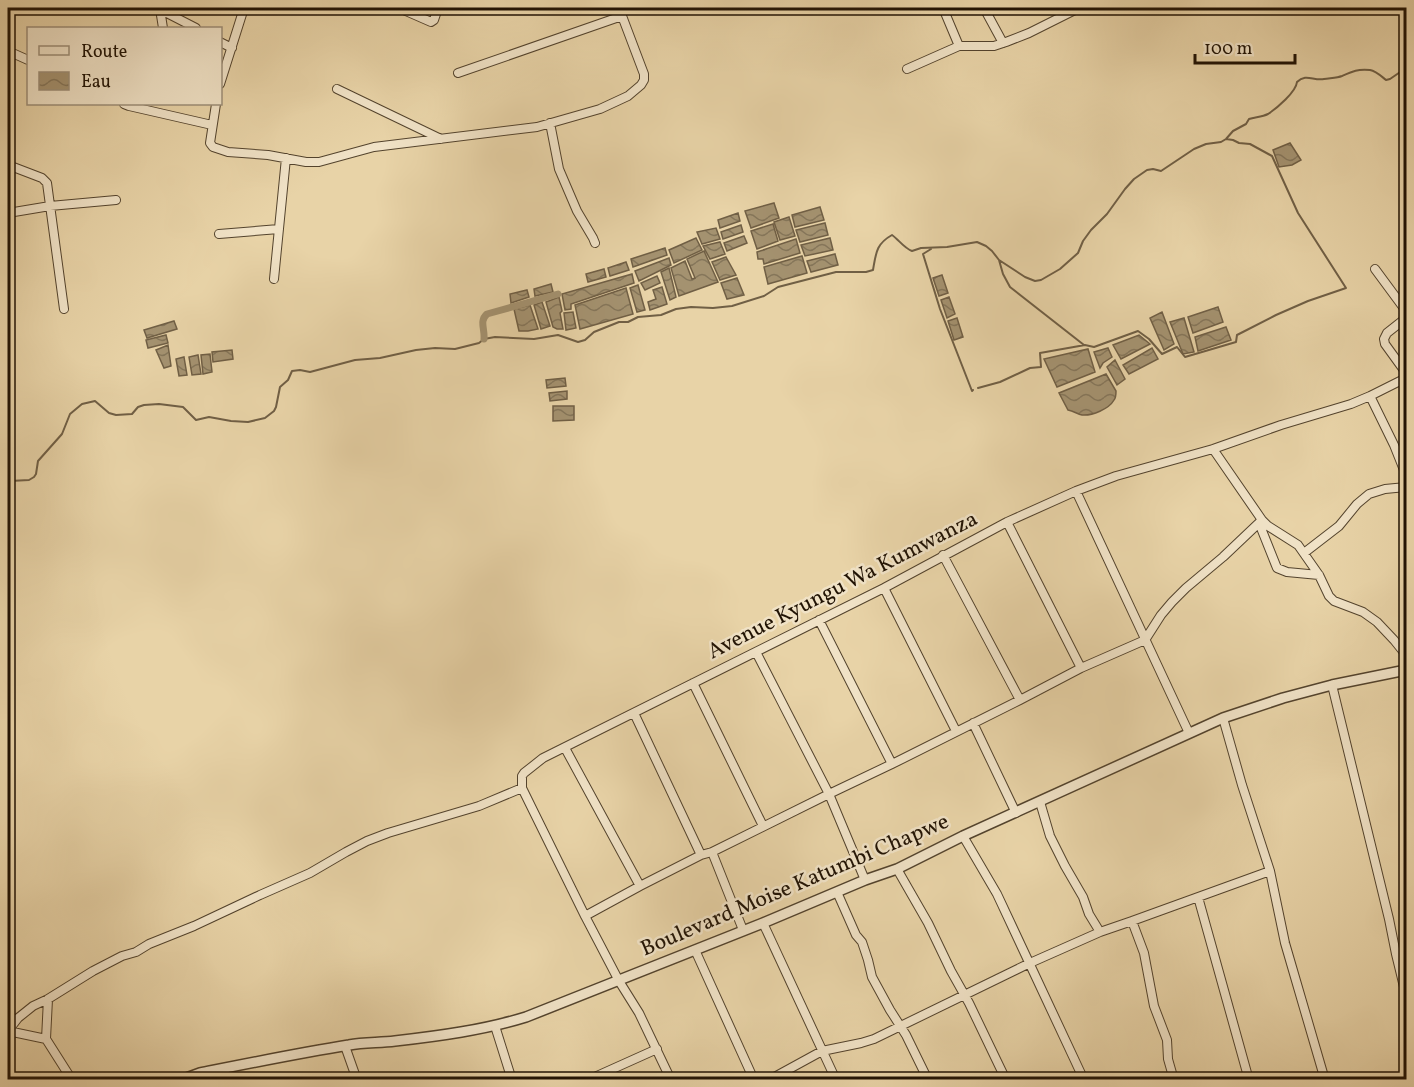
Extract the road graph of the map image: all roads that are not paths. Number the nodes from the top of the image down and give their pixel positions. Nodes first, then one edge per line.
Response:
1 (158, 8) edge
2 (244, 8) edge
3 (399, 8) edge
4 (438, 8) edge
5 (943, 8) edge
6 (984, 8) edge
7 (1079, 8) edge
8 (620, 12) edge
9 (164, 27) edge
10 (194, 27) edge
11 (222, 43) edge
12 (1003, 43) junction
13 (958, 46) junction
14 (232, 48) junction
15 (8, 51) edge
16 (27, 60) edge
17 (907, 69) dead end
18 (458, 73) dead end
19 (222, 78) edge
20 (338, 88) dead end
21 (126, 105) edge
22 (216, 105) edge
23 (550, 123) junction
24 (213, 125) junction
25 (442, 139) junction
26 (286, 158) junction
27 (8, 165) edge
28 (116, 200) dead end
29 (50, 206) junction
30 (8, 213) edge
31 (279, 228) junction
32 (219, 234) dead end
33 (595, 243) dead end
34 (1375, 269) dead end
35 (274, 279) dead end
36 (64, 309) dead end
37 (1407, 311) edge
38 (1407, 318) edge
39 (1407, 375) edge
40 (1370, 396) junction
41 (1214, 449) junction
42 (1407, 476) edge
43 (1407, 487) edge
44 (1076, 491) junction
45 (1261, 521) junction
46 (1007, 522) junction
47 (1304, 553) junction
48 (944, 555) junction
49 (1319, 575) junction
50 (884, 588) junction
51 (819, 620) junction
52 (1145, 640) junction
53 (756, 652) junction
54 (1407, 655) edge
55 (1081, 668) junction
56 (1407, 670) edge
57 (693, 683) junction
58 (1332, 685) junction
59 (1020, 700) junction
60 (634, 713) junction
61 (1223, 718) junction
62 (973, 723) junction
63 (956, 731) junction
64 (1190, 733) junction
65 (565, 748) junction
66 (892, 764) junction
67 (522, 788) junction
68 (829, 794) junction
69 (1040, 802) junction
70 (1016, 813) junction
71 (763, 826) junction
72 (963, 836) junction
73 (712, 852) junction
74 (701, 855) junction
75 (897, 869) junction
76 (1270, 871) junction
77 (865, 880) junction
78 (640, 886) junction
79 (837, 892) junction
80 (1198, 897) junction
81 (585, 916) junction
82 (1132, 921) junction
83 (763, 922) junction
84 (743, 930) junction
85 (1100, 932) junction
86 (695, 950) junction
87 (1030, 963) junction
88 (619, 981) junction
89 (964, 995) junction
90 (1407, 995) edge
91 (48, 999) junction
92 (495, 1026) junction
93 (899, 1026) junction
94 (8, 1031) edge
95 (46, 1039) junction
96 (345, 1046) junction
97 (657, 1049) junction
98 (822, 1052) junction
99 (224, 1069) junction
100 (72, 1080) edge
101 (181, 1080) edge
102 (226, 1080) edge
103 (357, 1080) edge
104 (512, 1080) edge
105 (588, 1080) edge
106 (671, 1080) edge
107 (754, 1080) edge
108 (769, 1080) edge
109 (836, 1080) edge
110 (928, 1080) edge
111 (1006, 1080) edge
112 (1084, 1080) edge
113 (1174, 1080) edge
114 (1249, 1080) edge
115 (1325, 1080) edge

1 - 9 street
1 - 10 street
2 - 14 street
3 - 4 street
5 - 13 street
6 - 12 street
7 - 12 street
8 - 18 street
8 - 23 street
11 - 14 street
12 - 13 street
13 - 17 street
14 - 19 street
15 - 16 street
20 - 25 street
21 - 24 street
22 - 24 street
23 - 25 street
23 - 33 street
24 - 26 street
25 - 26 street
26 - 31 street
27 - 29 street
28 - 29 street
29 - 30 street
29 - 36 street
31 - 32 street
31 - 35 street
34 - 37 street
38 - 39 street
39 - 40 street, Avenue Kyungu Wa Kumwanza
40 - 41 street, Avenue Kyungu Wa Kumwanza
40 - 42 street
41 - 44 street, Avenue Kyungu Wa Kumwanza
41 - 45 street
43 - 47 street
44 - 46 street, Avenue Kyungu Wa Kumwanza
44 - 52 street
45 - 47 street
45 - 49 street
45 - 52 street
46 - 48 street, Avenue Kyungu Wa Kumwanza
46 - 55 street
47 - 49 street
48 - 50 street, Avenue Kyungu Wa Kumwanza
48 - 59 street
49 - 54 street
50 - 51 street, Avenue Kyungu Wa Kumwanza
50 - 63 street
51 - 53 street, Avenue Kyungu Wa Kumwanza
51 - 66 street
52 - 55 street
52 - 64 street
53 - 57 street, Avenue Kyungu Wa Kumwanza
53 - 68 street
55 - 59 street
56 - 58 street, Boulevard Moise Katumbi Chapwe
57 - 60 street, Avenue Kyungu Wa Kumwanza
57 - 71 street
58 - 61 street, Boulevard Moise Katumbi Chapwe
58 - 90 street
59 - 62 street
60 - 65 street, Avenue Kyungu Wa Kumwanza
60 - 74 street
61 - 64 street, Boulevard Moise Katumbi Chapwe
61 - 76 street
62 - 63 street
62 - 70 street
63 - 66 street
64 - 69 street, Boulevard Moise Katumbi Chapwe
65 - 67 street, Avenue Kyungu Wa Kumwanza
65 - 78 street
66 - 68 street
67 - 81 street
67 - 91 street
68 - 71 street
68 - 77 street
69 - 70 street, Boulevard Moise Katumbi Chapwe
69 - 85 street
70 - 72 street, Boulevard Moise Katumbi Chapwe
71 - 73 street
72 - 75 street, Boulevard Moise Katumbi Chapwe
72 - 87 street
73 - 74 street
73 - 84 street
74 - 78 street
75 - 77 street, Boulevard Moise Katumbi Chapwe
75 - 89 street
76 - 80 street
76 - 115 street
77 - 79 street, Boulevard Moise Katumbi Chapwe
78 - 81 street
79 - 83 street, Boulevard Moise Katumbi Chapwe
79 - 93 street
80 - 82 street
80 - 114 street
81 - 88 street
82 - 85 street
82 - 113 street
83 - 84 street, Boulevard Moise Katumbi Chapwe
83 - 98 street
84 - 86 street, Boulevard Moise Katumbi Chapwe
85 - 87 street
86 - 88 street, Boulevard Moise Katumbi Chapwe
86 - 107 street
87 - 89 street
87 - 112 street
88 - 92 street, Boulevard Moise Katumbi Chapwe
88 - 97 street
89 - 93 street
89 - 111 street
91 - 94 street
91 - 95 street
92 - 96 street, Boulevard Moise Katumbi Chapwe
92 - 104 street
93 - 98 street
93 - 110 street
94 - 95 street
95 - 100 street
96 - 99 street, Boulevard Moise Katumbi Chapwe
96 - 103 street
97 - 105 street
97 - 106 street
98 - 108 street
98 - 109 street
99 - 101 street, Boulevard Moise Katumbi Chapwe
99 - 102 street

